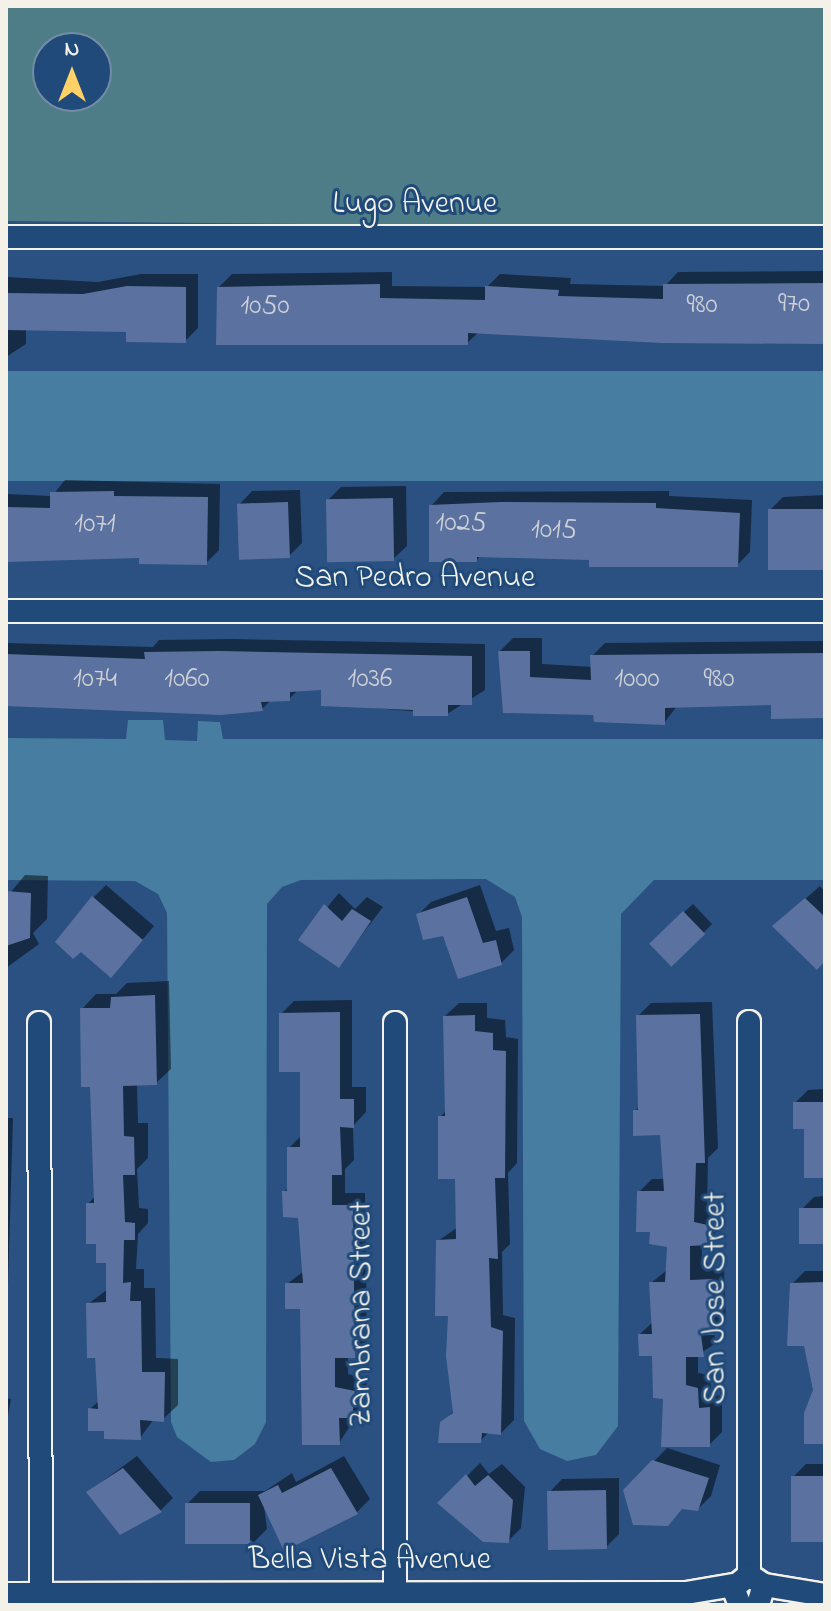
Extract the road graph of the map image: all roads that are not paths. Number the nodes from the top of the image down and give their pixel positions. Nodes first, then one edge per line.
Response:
1 (6, 237) edge
2 (825, 237) edge
3 (6, 611) edge
4 (825, 611) edge
5 (749, 1022) dead end
6 (39, 1023) dead end
7 (395, 1023) dead end
8 (749, 1591) edge
9 (6, 1594) edge
10 (825, 1595) edge
11 (395, 1599) edge
12 (41, 1600) edge

1 - 2 street, Lugo Avenue
3 - 4 street, San Pedro Avenue
5 - 8 street, San Jose Street
6 - 12 street
7 - 11 street, Zambrana Street
8 - 10 street, Bella Vista Avenue
8 - 11 street, Bella Vista Avenue
9 - 12 street, Bella Vista Avenue
11 - 12 street, Bella Vista Avenue

